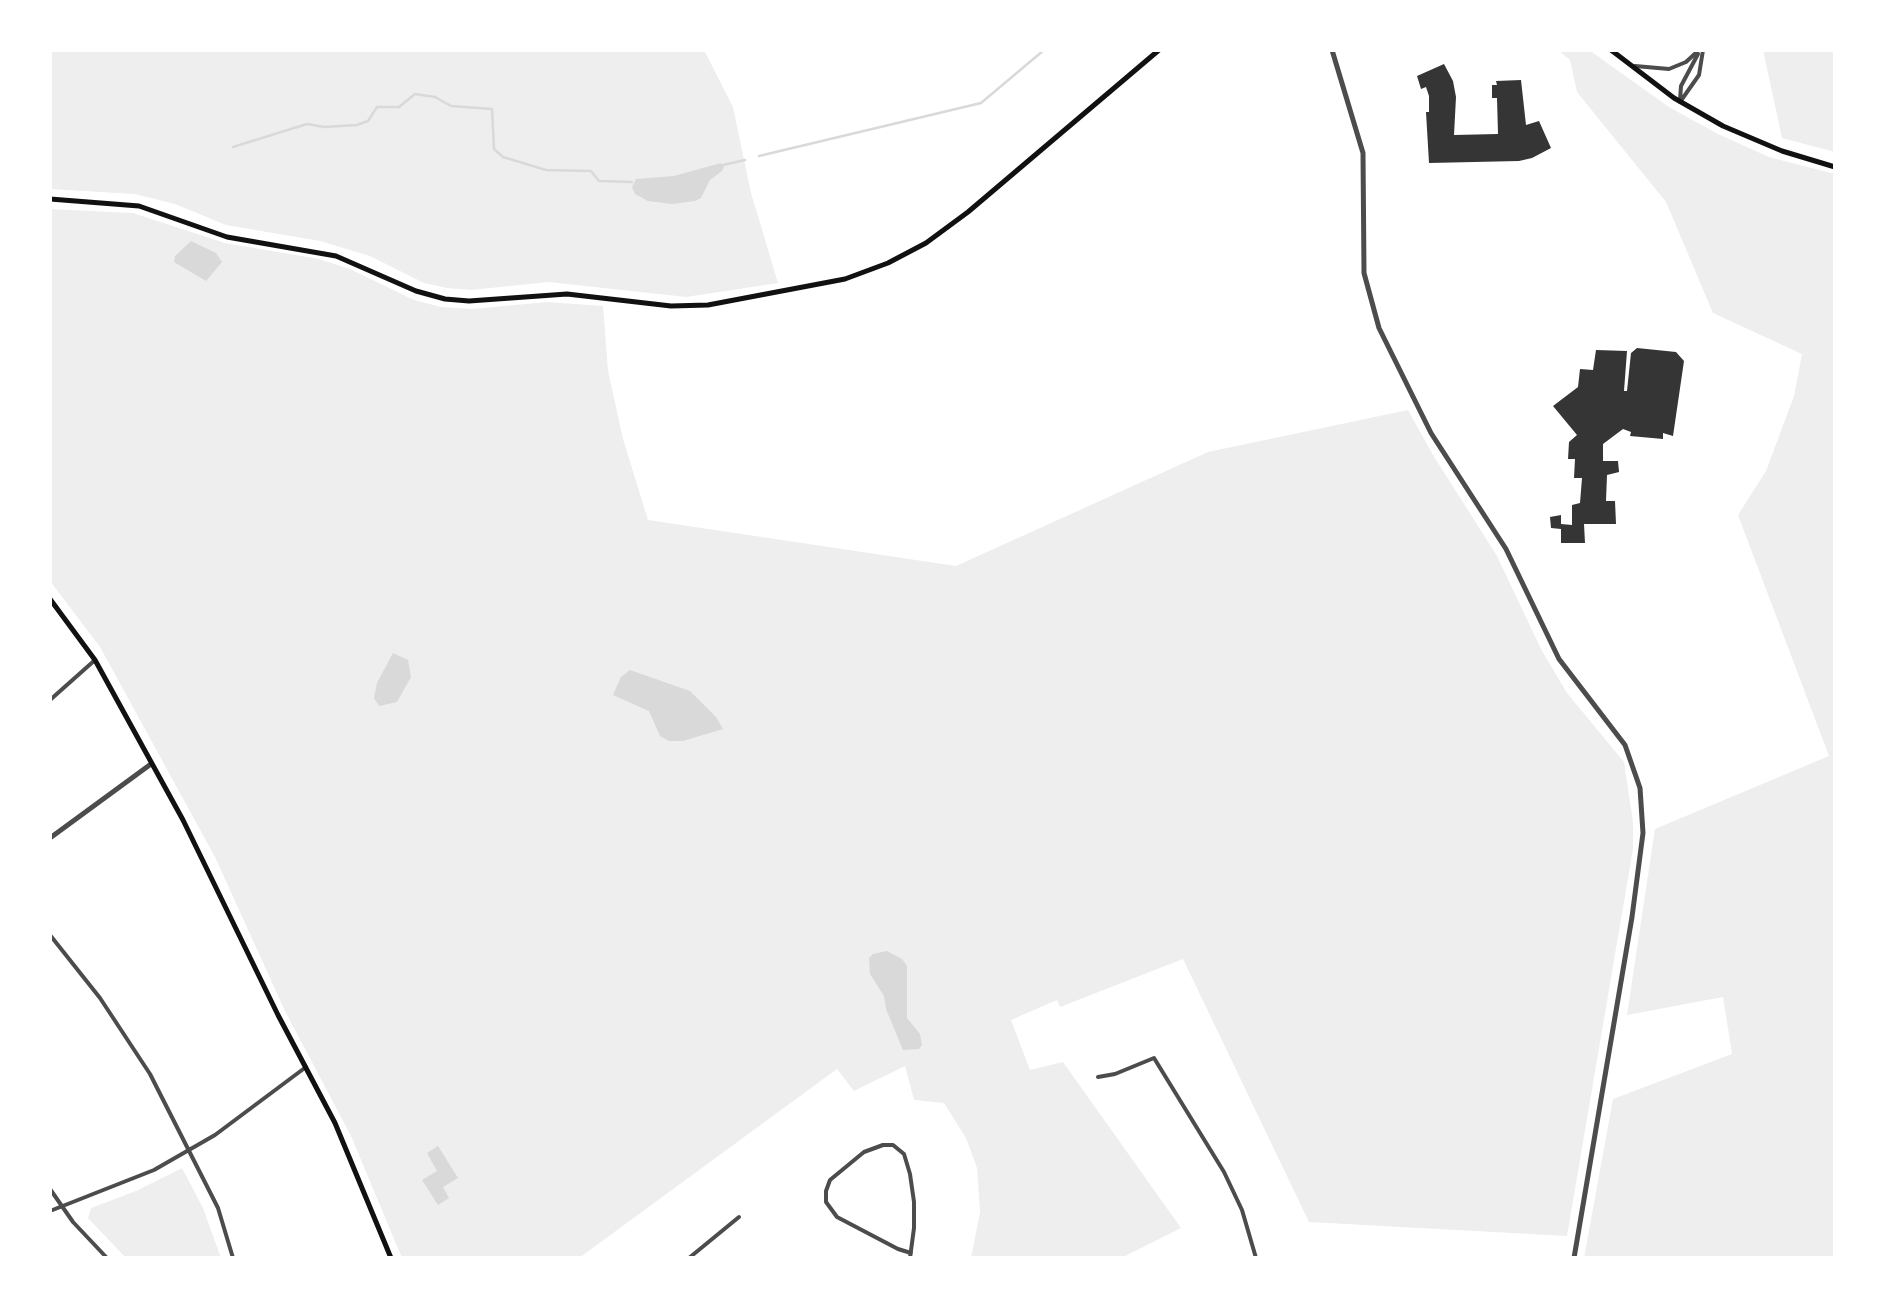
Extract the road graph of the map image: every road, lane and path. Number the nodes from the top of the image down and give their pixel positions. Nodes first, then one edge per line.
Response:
1 (1158, 50) edge
2 (1332, 50) edge
3 (1611, 50) edge
4 (1701, 50) edge
5 (1633, 66) junction
6 (1680, 102) junction
7 (1835, 167) edge
8 (50, 199) edge
9 (50, 599) edge
10 (95, 660) junction
11 (50, 700) edge
12 (151, 764) junction
13 (50, 838) edge
14 (50, 936) edge
15 (306, 1067) junction
16 (1098, 1076) dead end
17 (187, 1151) junction
18 (50, 1188) edge
19 (61, 1207) junction
20 (50, 1211) edge
21 (738, 1217) dead end
22 (911, 1255) edge
23 (692, 1257) edge
24 (107, 1258) edge
25 (233, 1258) edge
26 (391, 1258) edge
27 (1256, 1258) edge
28 (1574, 1258) edge

1 - 8 main road
2 - 28 street
3 - 5 main road
4 - 5 street
4 - 6 street
4 - 6 street
5 - 6 main road
6 - 7 main road
9 - 10 main road
10 - 11 street
10 - 12 main road
12 - 13 street
12 - 15 main road
14 - 17 street
15 - 17 street
15 - 26 main road
16 - 27 street
17 - 19 street
17 - 25 street
18 - 19 street
19 - 20 street
19 - 24 street
21 - 23 street
22 - 22 street

